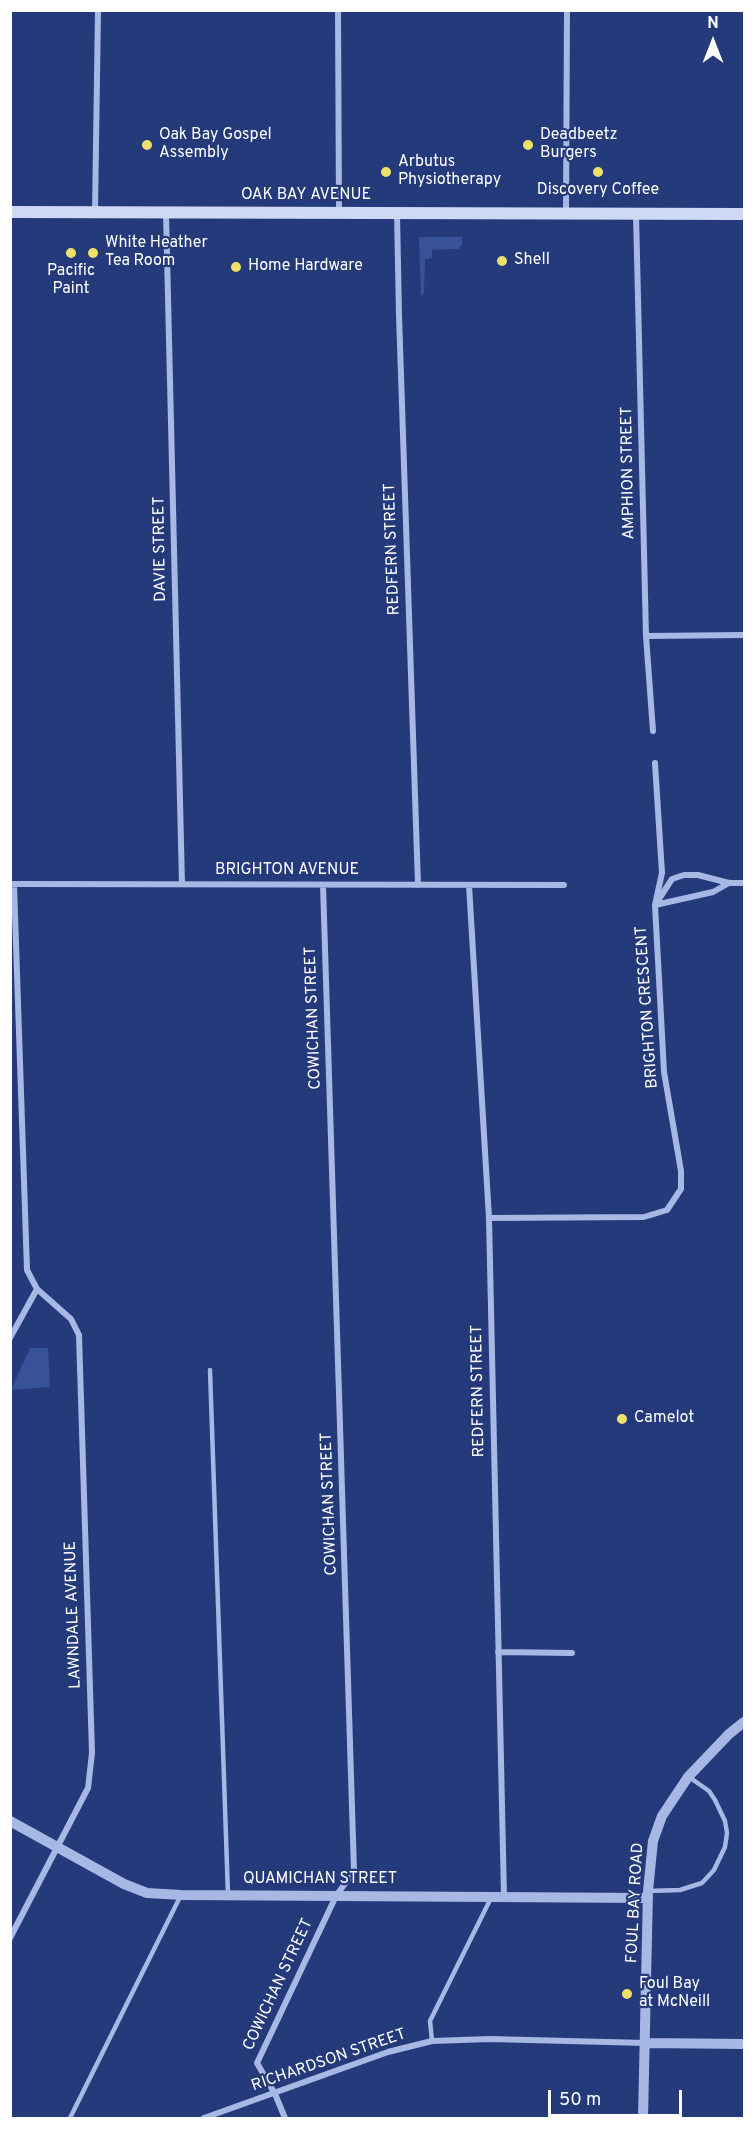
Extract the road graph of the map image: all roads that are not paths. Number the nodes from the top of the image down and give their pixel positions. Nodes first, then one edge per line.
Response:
1 (98, 10) edge
2 (338, 10) edge
3 (567, 10) edge
4 (10, 212) edge
5 (96, 212) junction
6 (166, 213) junction
7 (339, 213) junction
8 (397, 213) junction
9 (566, 213) junction
10 (636, 214) junction
11 (744, 214) edge
12 (744, 634) edge
13 (646, 636) junction
14 (653, 731) dead end
15 (655, 763) dead end
16 (729, 883) junction
17 (744, 883) edge
18 (12, 884) edge
19 (182, 884) junction
20 (323, 885) junction
21 (418, 885) junction
22 (469, 885) junction
23 (564, 885) dead end
24 (655, 905) junction
25 (489, 1218) junction
26 (37, 1289) junction
27 (10, 1338) edge
28 (210, 1370) dead end
29 (498, 1652) junction
30 (572, 1653) dead end
31 (743, 1727) edge
32 (688, 1777) junction
33 (10, 1821) edge
34 (57, 1847) junction
35 (648, 1894) junction
36 (181, 1895) junction
37 (228, 1895) junction
38 (336, 1896) junction
39 (492, 1896) junction
40 (504, 1896) junction
41 (10, 1938) edge
42 (432, 2041) junction
43 (646, 2043) junction
44 (744, 2044) edge
45 (274, 2094) junction
46 (70, 2118) edge
47 (204, 2118) edge
48 (285, 2118) edge
49 (643, 2118) edge

1 - 5 street
2 - 7 street
3 - 9 street
4 - 5 main road, OAK BAY AVENUE
5 - 6 main road, OAK BAY AVENUE
6 - 7 main road, OAK BAY AVENUE
6 - 19 street, DAVIE STREET
7 - 8 main road, OAK BAY AVENUE
8 - 9 main road, OAK BAY AVENUE
8 - 21 street, REDFERN STREET
9 - 10 main road, OAK BAY AVENUE
10 - 11 main road, OAK BAY AVENUE
10 - 13 street, AMPHION STREET
12 - 13 street
13 - 14 street, AMPHION STREET
15 - 24 street
16 - 17 street
16 - 24 street
16 - 24 street
18 - 19 street, BRIGHTON AVENUE
18 - 26 street
19 - 20 street, BRIGHTON AVENUE
20 - 21 street, BRIGHTON AVENUE
20 - 38 street, COWICHAN STREET
21 - 22 street, BRIGHTON AVENUE
22 - 23 street, BRIGHTON AVENUE
22 - 25 street, REDFERN STREET
24 - 25 street, BRIGHTON CRESCENT
25 - 29 street, REDFERN STREET
26 - 27 street
26 - 34 street, LAWNDALE AVENUE
28 - 37 lane
29 - 30 street
29 - 40 street, REDFERN STREET
31 - 32 street, FOUL BAY ROAD
32 - 35 street, FOUL BAY ROAD
32 - 35 lane
33 - 34 street, QUAMICHAN STREET
34 - 36 street, QUAMICHAN STREET
34 - 41 street, LAWNDALE AVENUE
35 - 40 street, QUAMICHAN STREET
35 - 43 street, FOUL BAY ROAD
36 - 37 street, QUAMICHAN STREET
36 - 46 lane
37 - 38 street, QUAMICHAN STREET
38 - 39 street, QUAMICHAN STREET
38 - 45 street, COWICHAN STREET
39 - 40 street, QUAMICHAN STREET
39 - 42 lane
42 - 43 street, RICHARDSON STREET
42 - 45 street, RICHARDSON STREET
43 - 44 street
43 - 49 street, FOUL BAY ROAD
45 - 47 street, RICHARDSON STREET
45 - 48 street

